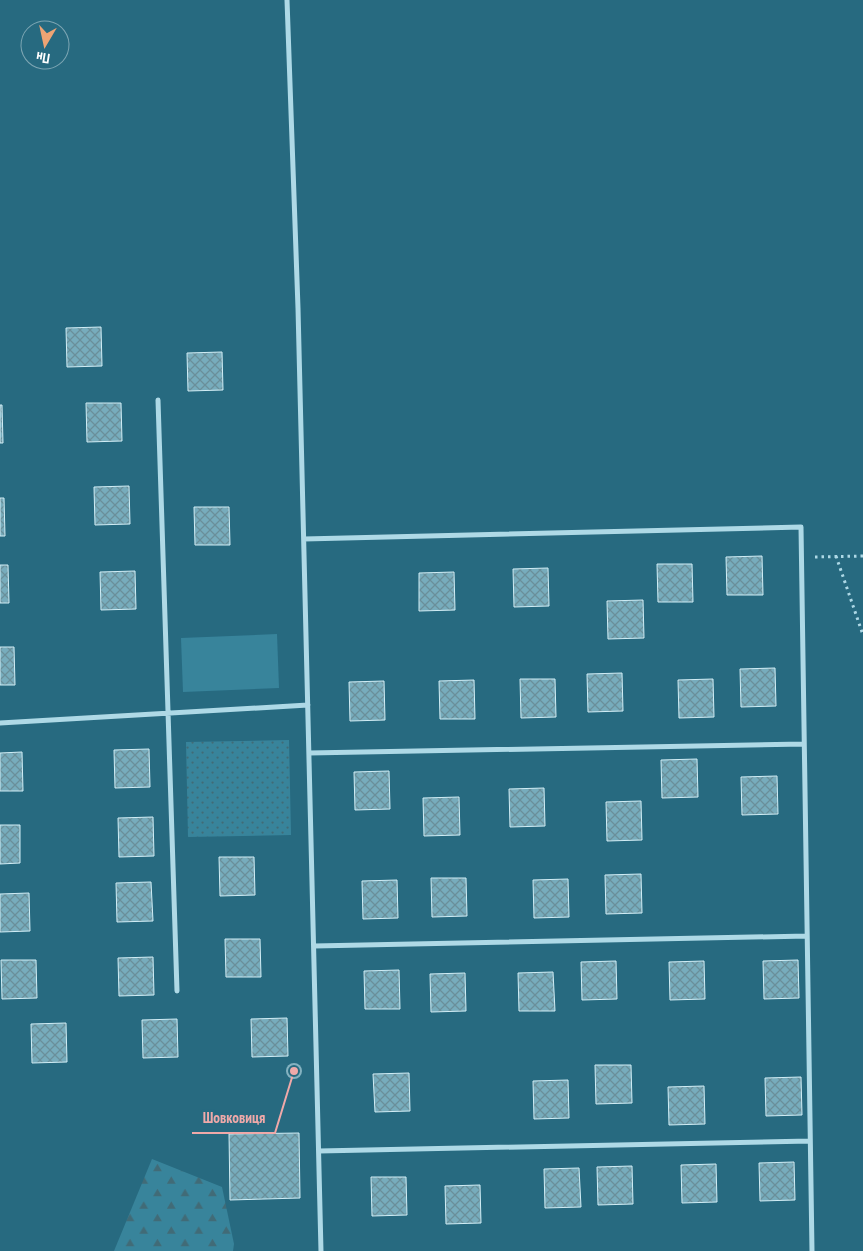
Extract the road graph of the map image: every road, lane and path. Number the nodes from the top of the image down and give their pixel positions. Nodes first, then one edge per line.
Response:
1 (287, 0) edge
2 (158, 400) dead end
3 (304, 539) junction
4 (836, 556) junction
5 (863, 556) edge
6 (801, 557) junction
7 (863, 635) edge
8 (308, 704) junction
9 (168, 713) junction
10 (0, 723) edge
11 (804, 744) junction
12 (309, 753) junction
13 (807, 936) junction
14 (314, 946) junction
15 (177, 991) dead end
16 (810, 1141) junction
17 (319, 1151) junction
18 (321, 1251) edge
19 (812, 1251) edge

1 - 3 street
2 - 9 street
3 - 6 street
3 - 8 street
4 - 5 path
4 - 6 path
4 - 7 path
6 - 11 street
8 - 9 street
8 - 12 street
9 - 10 street
9 - 15 street
11 - 12 street
11 - 13 street
12 - 14 street
13 - 14 street
13 - 16 street
14 - 17 street
16 - 17 street
16 - 19 street
17 - 18 street

